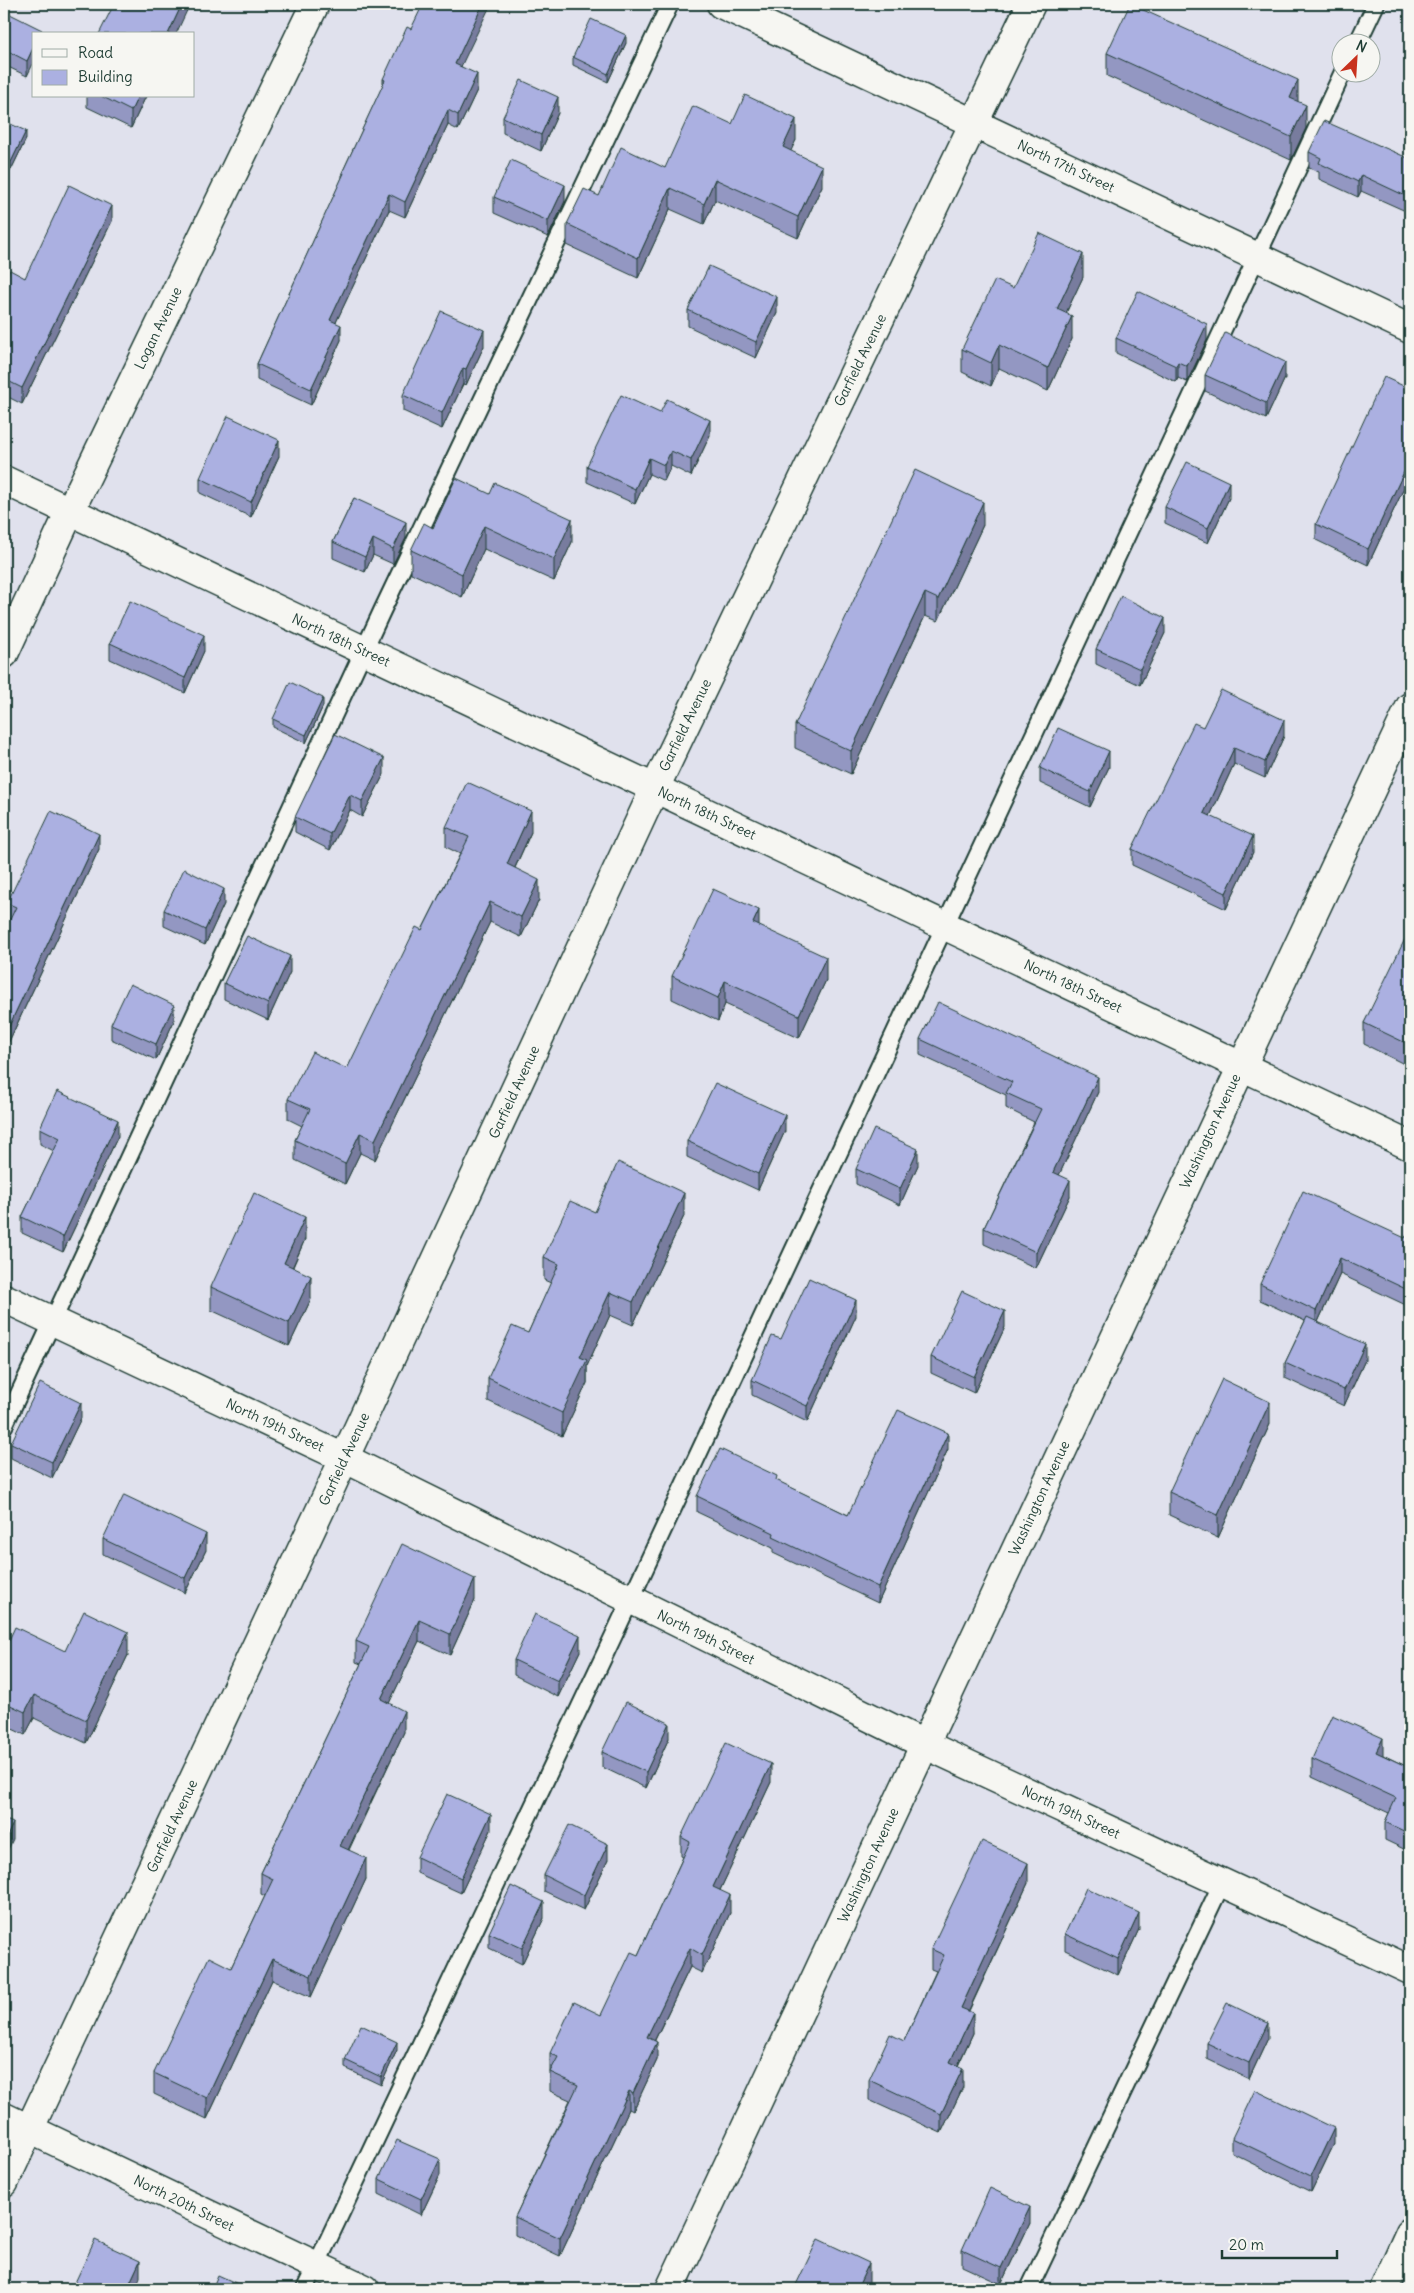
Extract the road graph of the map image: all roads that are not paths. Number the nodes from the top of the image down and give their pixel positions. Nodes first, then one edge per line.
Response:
1 (314, 4) edge
2 (670, 4) edge
3 (721, 4) edge
4 (1031, 4) edge
5 (1376, 4) edge
6 (1363, 32) edge
7 (1338, 82) edge
8 (974, 123) junction
9 (1256, 256) junction
10 (1410, 329) edge
11 (4, 480) edge
12 (70, 511) junction
13 (363, 650) junction
14 (4, 654) edge
15 (1410, 707) edge
16 (655, 788) junction
17 (944, 925) junction
18 (1241, 1066) junction
19 (1410, 1146) edge
20 (4, 1298) edge
21 (54, 1321) junction
22 (4, 1426) edge
23 (344, 1458) junction
24 (631, 1600) junction
25 (924, 1744) junction
26 (1222, 1883) junction
27 (1410, 1970) edge
28 (4, 2117) edge
29 (29, 2129) junction
30 (4, 2184) edge
31 (1410, 2232) edge
32 (310, 2278) edge
33 (365, 2289) edge
34 (670, 2289) edge
35 (1029, 2289) edge
36 (1384, 2289) edge

1 - 12 street, Logan Avenue
2 - 13 lane
3 - 8 street, North 17th Street
4 - 8 street, Garfield Avenue
5 - 6 lane
7 - 9 lane
8 - 9 street, North 17th Street
8 - 16 street, Garfield Avenue
9 - 10 street, North 17th Street
9 - 17 lane
11 - 12 street, North 18th Street
12 - 13 street, North 18th Street
12 - 14 street, Logan Avenue
13 - 16 street, North 18th Street
13 - 21 lane
15 - 18 street, Washington Avenue
16 - 17 street, North 18th Street
16 - 23 street, Garfield Avenue
17 - 18 street, North 18th Street
17 - 24 lane
18 - 19 street, North 18th Street
18 - 25 street, Washington Avenue
20 - 21 street, North 19th Street
21 - 22 lane
21 - 23 street, North 19th Street
23 - 24 street, North 19th Street
23 - 29 street, Garfield Avenue
24 - 25 street, North 19th Street
24 - 32 lane
25 - 26 street, North 19th Street
25 - 34 street, Washington Avenue
26 - 27 street, North 19th Street
26 - 35 lane
28 - 29 street, North 20th Street
29 - 30 street, Garfield Avenue
29 - 32 street, North 20th Street
31 - 36 street
32 - 33 street, North 20th Street

